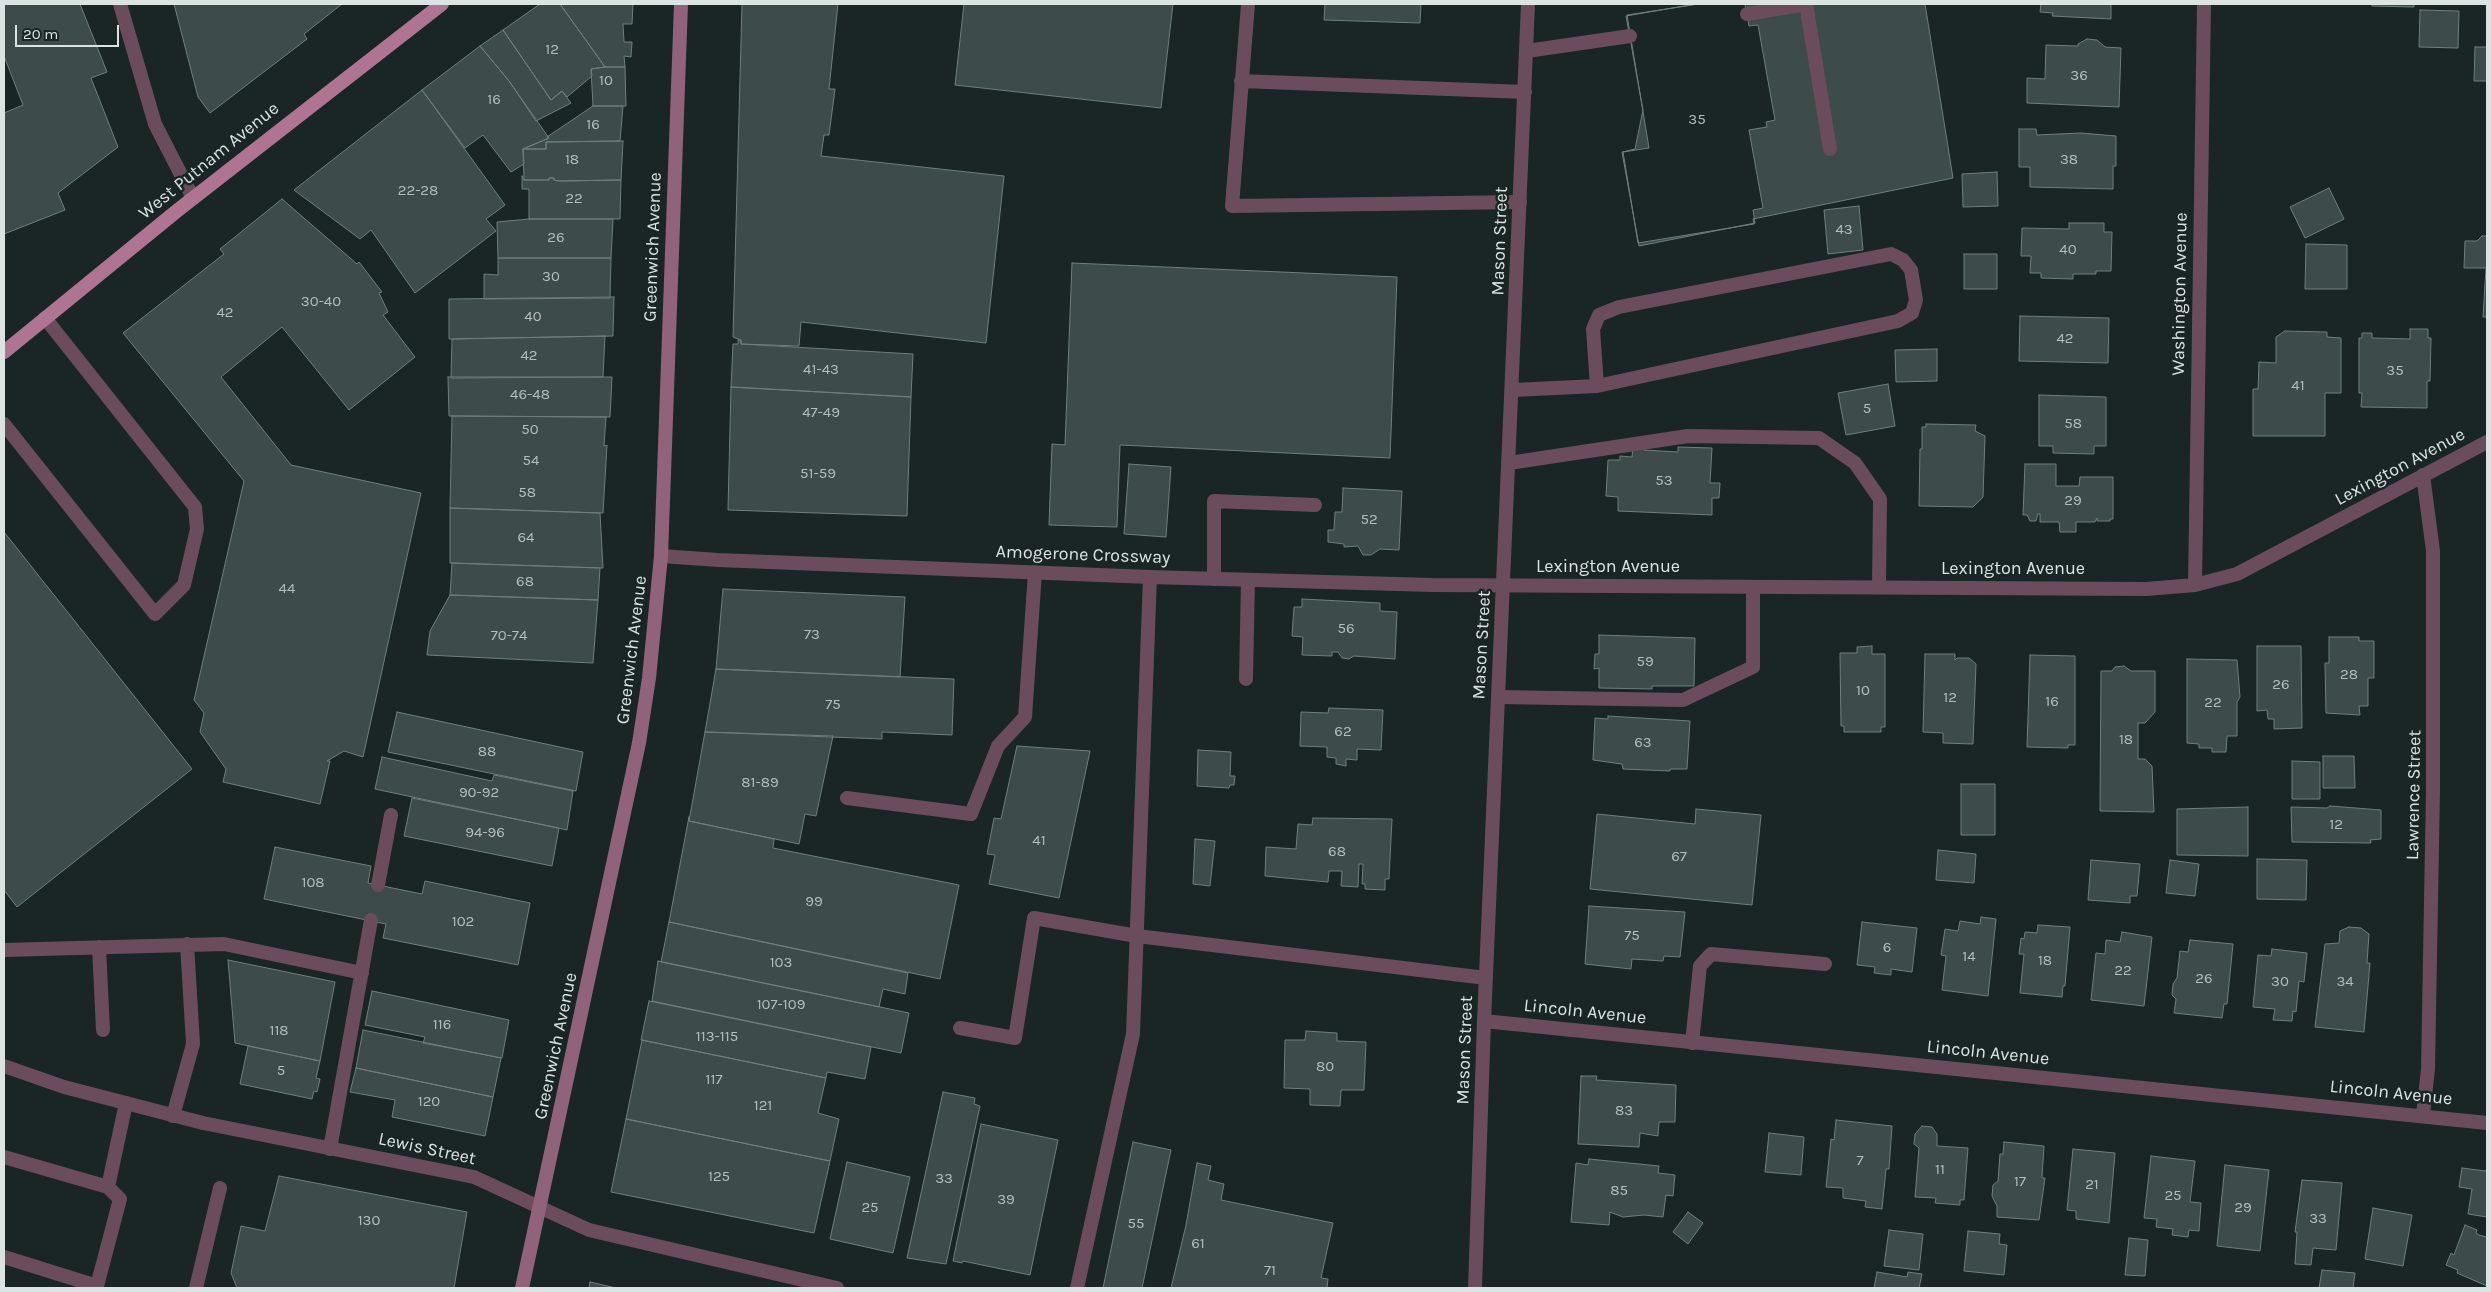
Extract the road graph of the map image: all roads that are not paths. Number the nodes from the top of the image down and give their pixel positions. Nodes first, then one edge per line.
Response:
1 (120, 4) edge
2 (442, 4) edge
3 (681, 4) edge
4 (1248, 4) edge
5 (1528, 4) edge
6 (2204, 4) edge
7 (1747, 14) dead end
8 (1630, 36) dead end
9 (1526, 51) junction
10 (1241, 81) junction
11 (1525, 92) junction
12 (1830, 149) dead end
13 (193, 198) junction
14 (1520, 202) junction
15 (45, 318) junction
16 (4, 352) edge
17 (1596, 386) junction
18 (1512, 390) junction
19 (4, 424) edge
20 (2487, 442) edge
21 (1509, 463) junction
22 (2423, 475) junction
23 (1315, 505) dead end
24 (661, 556) junction
25 (1036, 572) junction
26 (1150, 577) junction
27 (1214, 579) junction
28 (1248, 580) junction
29 (1504, 585) junction
30 (2195, 585) junction
31 (1753, 587) junction
32 (1879, 587) junction
33 (1246, 679) dead end
34 (1498, 697) junction
35 (846, 798) dead end
36 (392, 815) dead end
37 (378, 885) dead end
38 (371, 920) dead end
39 (1137, 936) junction
40 (187, 944) junction
41 (99, 947) junction
42 (4, 950) edge
43 (1825, 964) dead end
44 (362, 973) junction
45 (1486, 978) junction
46 (1484, 1021) junction
47 (960, 1028) dead end
48 (103, 1030) dead end
49 (1692, 1042) junction
50 (4, 1066) edge
51 (126, 1103) junction
52 (2423, 1115) junction
53 (173, 1116) junction
54 (2487, 1123) edge
55 (330, 1149) junction
56 (4, 1157) edge
57 (108, 1187) junction
58 (220, 1188) dead end
59 (540, 1208) junction
60 (4, 1257) edge
61 (97, 1287) edge
62 (196, 1288) edge
63 (522, 1288) edge
64 (836, 1288) edge
65 (1077, 1288) edge
66 (1475, 1288) edge

1 - 13 street
2 - 13 main road, West Putnam Avenue
3 - 24 main road, Greenwich Avenue
4 - 10 street
5 - 9 street, Mason Street
6 - 30 street, Washington Avenue
7 - 12 street
8 - 9 street
9 - 11 street, Mason Street
10 - 11 street
10 - 14 street
11 - 14 street, Mason Street
13 - 15 main road, West Putnam Avenue
14 - 18 street, Mason Street
15 - 16 main road, West Putnam Avenue
15 - 19 street
17 - 17 street
17 - 18 street
18 - 21 street, Mason Street
20 - 22 street, Lexington Avenue
21 - 29 street, Mason Street
21 - 32 street
22 - 30 street, Lexington Avenue
22 - 52 street, Lawrence Street
23 - 27 street
24 - 25 street, Amogerone Crossway
24 - 59 main road, Greenwich Avenue
25 - 26 street, Amogerone Crossway
25 - 35 street
26 - 27 street, Amogerone Crossway
26 - 39 street
27 - 28 street, Amogerone Crossway
28 - 29 street, Amogerone Crossway
28 - 33 street
29 - 31 street, Lexington Avenue
29 - 34 street, Mason Street
30 - 32 street, Lexington Avenue
31 - 32 street, Lexington Avenue
31 - 34 street
34 - 45 street, Mason Street
36 - 37 street
38 - 44 street
39 - 45 street
39 - 47 street
39 - 65 street
40 - 41 street
40 - 44 street
40 - 53 street
41 - 42 street
41 - 48 street
43 - 49 street
44 - 55 street
45 - 46 street, Mason Street
46 - 49 street, Lincoln Avenue
46 - 66 street, Mason Street
49 - 52 street, Lincoln Avenue
50 - 51 street, Lewis Street
51 - 53 street, Lewis Street
51 - 57 street
52 - 54 street, Lincoln Avenue
53 - 55 street, Lewis Street
55 - 59 street, Lewis Street
56 - 57 street
57 - 61 street
58 - 62 street
59 - 63 main road, Greenwich Avenue
59 - 64 street, Lewis Street
60 - 61 street

